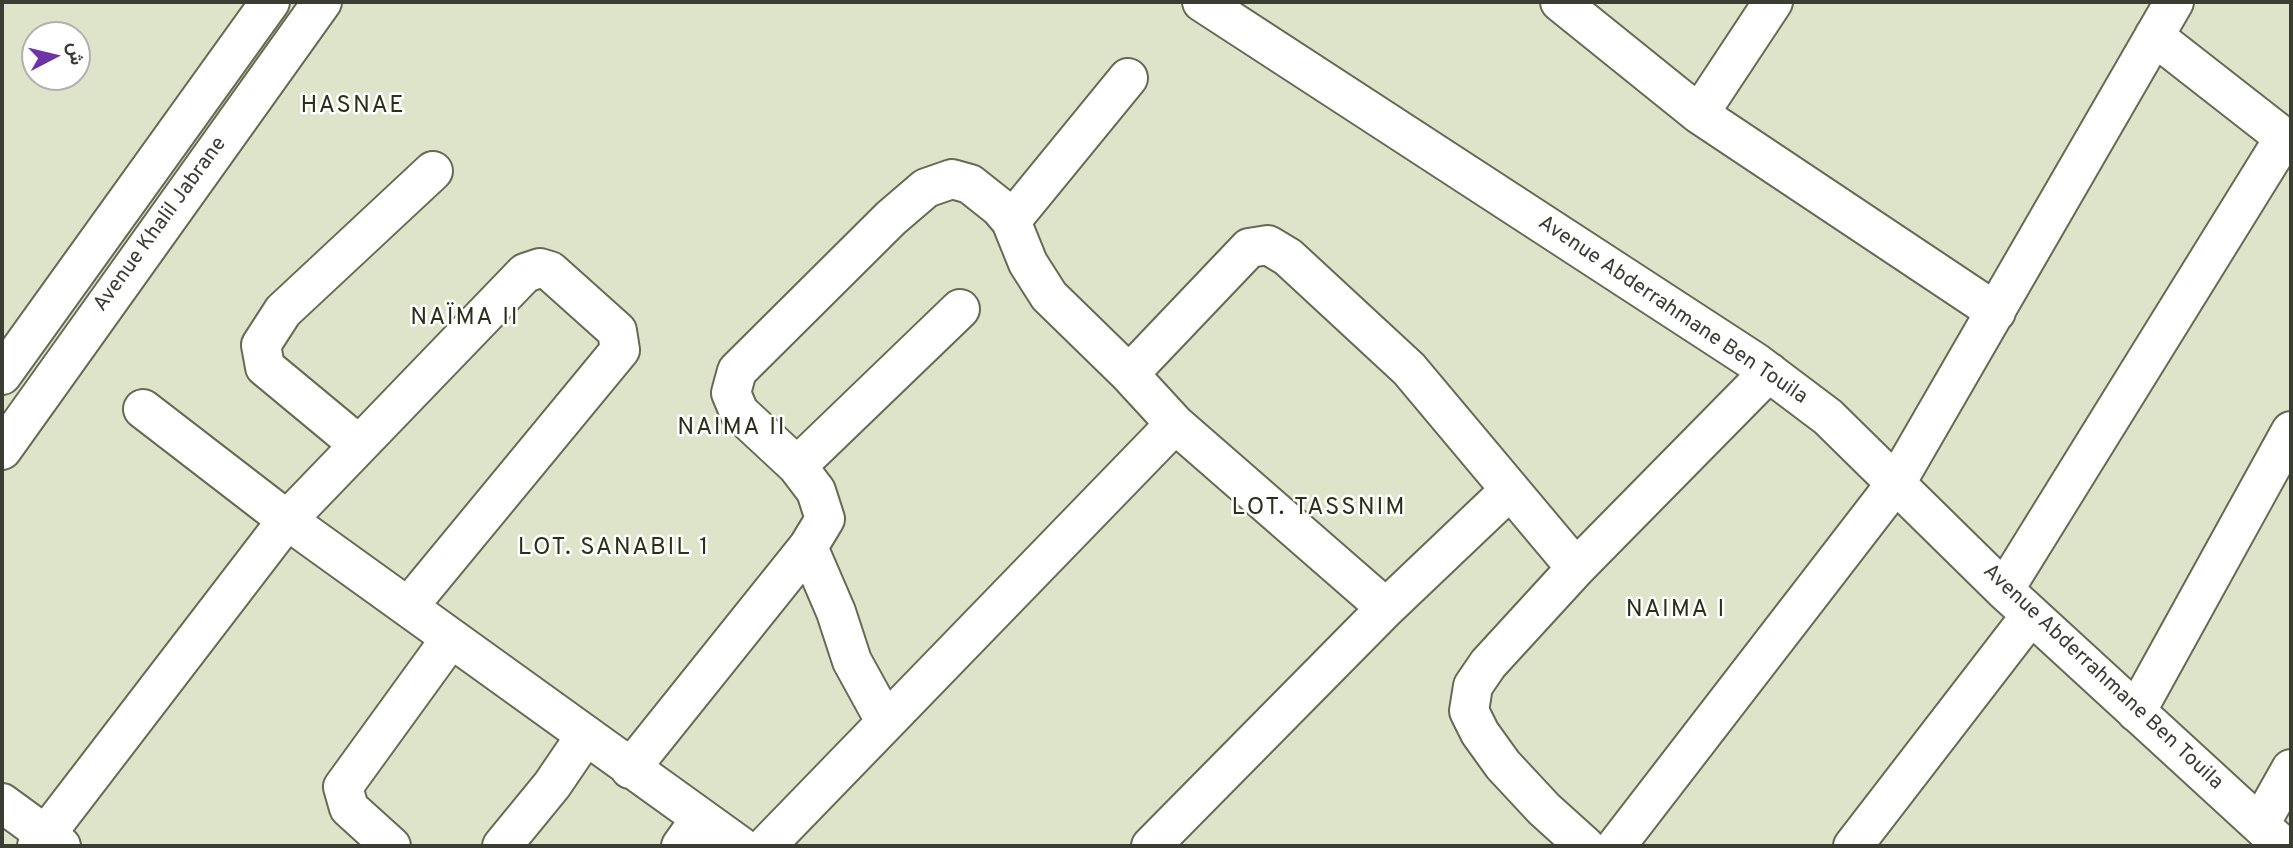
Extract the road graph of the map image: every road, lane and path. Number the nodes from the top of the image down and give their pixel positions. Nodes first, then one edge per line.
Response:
1 (270, 2) edge
2 (322, 2) edge
3 (1202, 2) edge
4 (1773, 2) edge
5 (2174, 2) edge
6 (1566, 4) edge
7 (2154, 36) junction
8 (1128, 78) dead end
9 (1699, 114) junction
10 (2288, 141) edge
11 (433, 171) dead end
12 (1011, 221) junction
13 (960, 309) dead end
14 (1996, 312) junction
15 (1769, 372) junction
16 (1129, 374) junction
17 (2, 375) edge
18 (143, 409) dead end
19 (1175, 424) junction
20 (2291, 431) edge
21 (359, 446) junction
22 (2, 450) edge
23 (797, 466) junction
24 (1896, 483) junction
25 (1510, 490) junction
26 (287, 520) junction
27 (808, 547) junction
28 (1576, 568) junction
29 (2018, 602) junction
30 (408, 607) junction
31 (1386, 608) junction
32 (451, 638) junction
33 (2136, 712) junction
34 (886, 722) junction
35 (586, 735) junction
36 (630, 769) junction
37 (2291, 769) edge
38 (2, 803) edge
39 (691, 832) edge
40 (2271, 835) edge
41 (48, 843) edge
42 (391, 846) edge
43 (502, 846) edge
44 (740, 846) edge
45 (766, 846) edge
46 (1151, 846) edge
47 (1585, 846) edge
48 (1616, 846) edge
49 (1853, 846) edge

1 - 17 street, Avenue Khalil Jabrane
2 - 22 street, Avenue Khalil Jabrane
3 - 15 street, Avenue Abderrahmane Ben Touila
4 - 9 street
5 - 7 street
6 - 9 street
7 - 10 street
7 - 14 street
8 - 12 street
9 - 14 street
10 - 29 street
11 - 21 street
12 - 16 street
12 - 23 street
13 - 23 street
14 - 24 street
15 - 24 street, Avenue Abderrahmane Ben Touila
15 - 28 street
16 - 19 street
16 - 25 street
18 - 26 street
19 - 31 street
19 - 34 street
20 - 33 street
21 - 26 street
21 - 30 street
23 - 27 street
24 - 29 street, Avenue Abderrahmane Ben Touila
24 - 48 street
25 - 28 street
25 - 31 street
26 - 30 street
26 - 41 street
27 - 34 street
27 - 36 street
28 - 47 street
29 - 33 street, Avenue Abderrahmane Ben Touila
29 - 49 street
30 - 32 street
31 - 46 street
32 - 35 street
32 - 42 street
33 - 40 street, Avenue Abderrahmane Ben Touila
34 - 45 street
35 - 36 street
35 - 43 street
36 - 39 street
37 - 40 street
38 - 41 street
39 - 44 street

